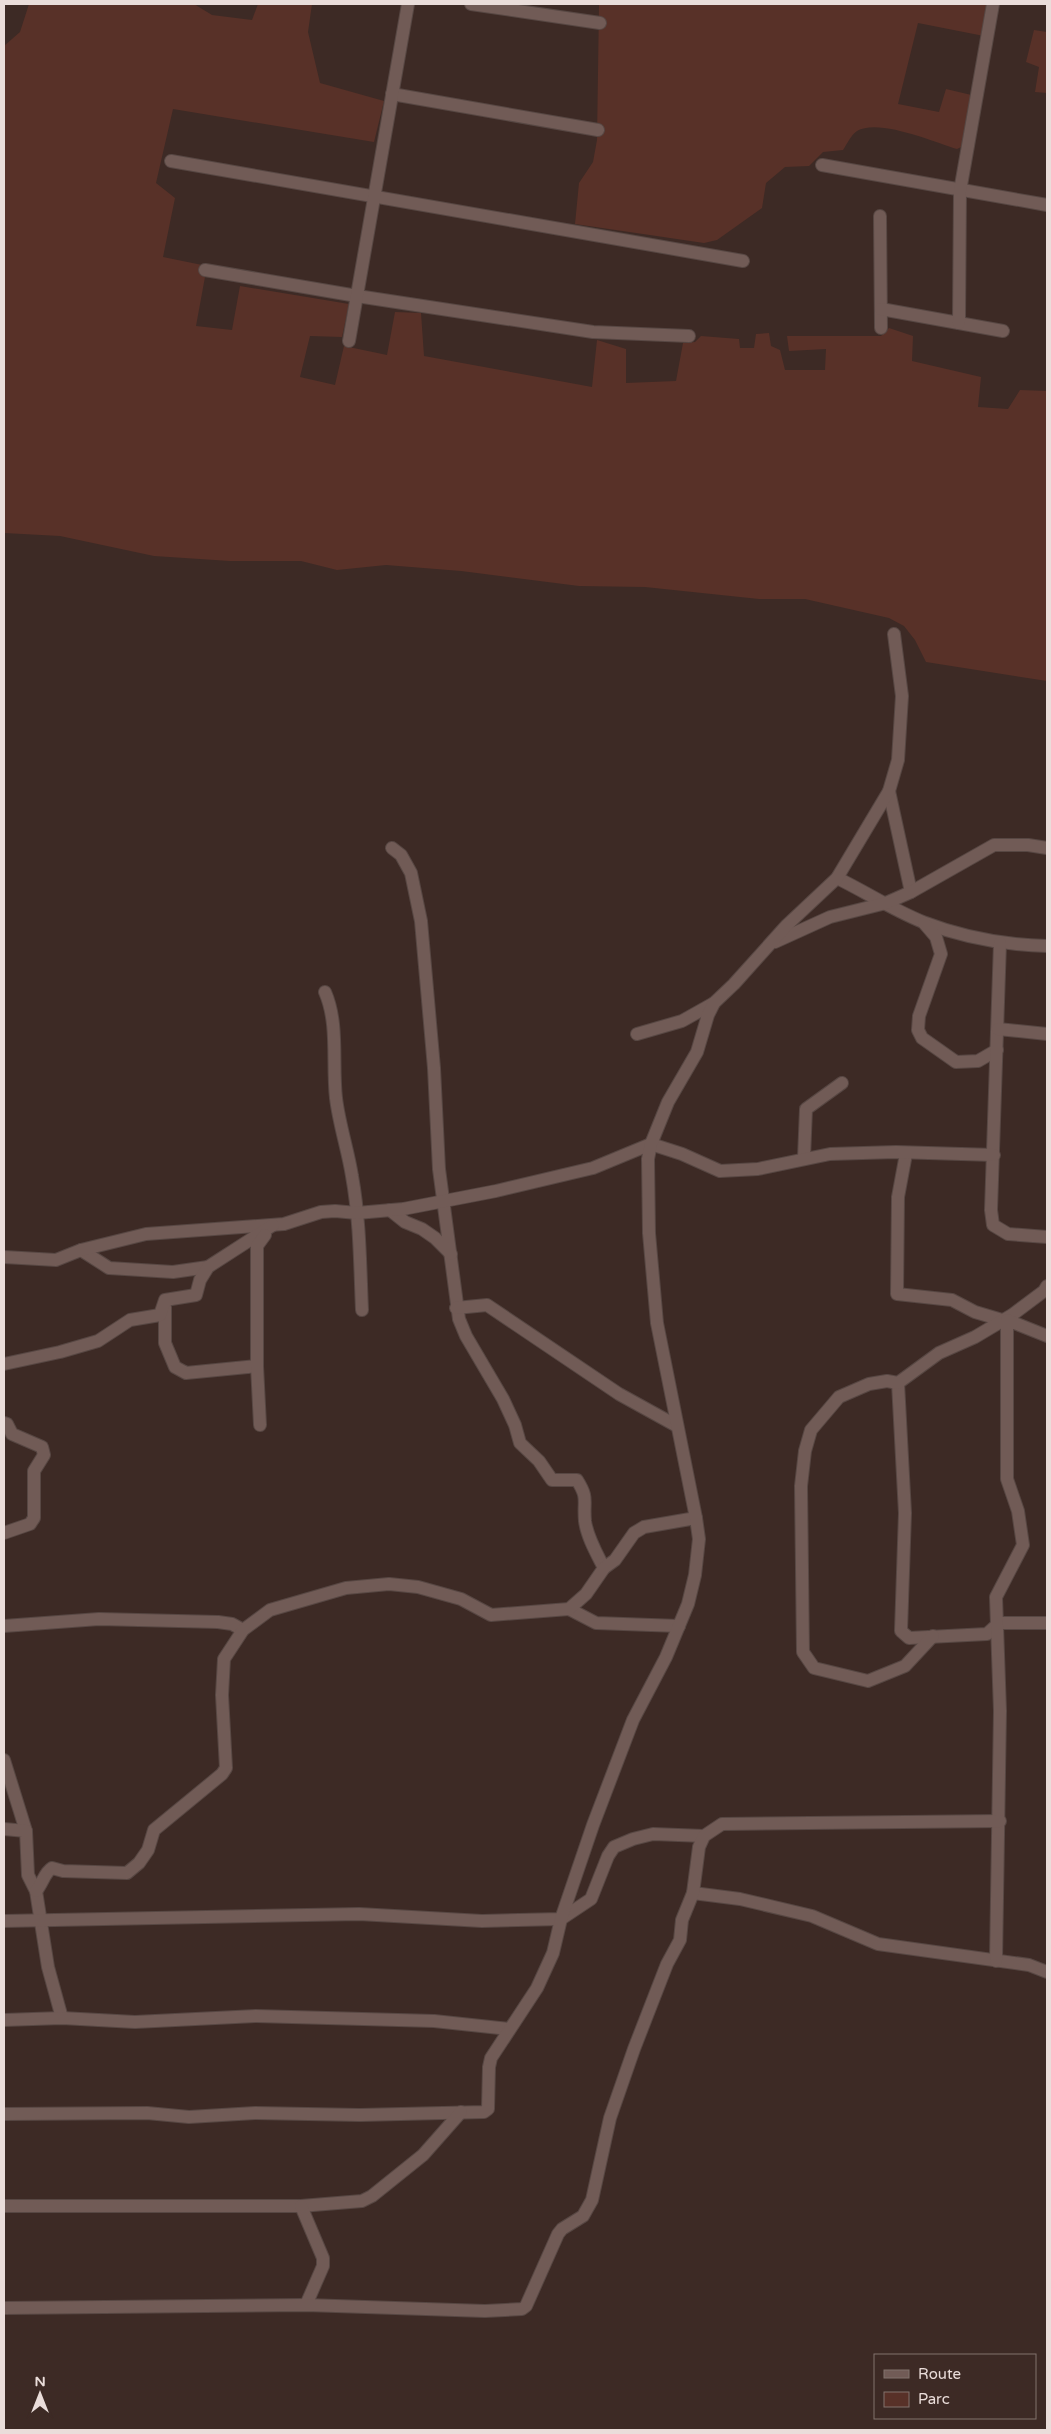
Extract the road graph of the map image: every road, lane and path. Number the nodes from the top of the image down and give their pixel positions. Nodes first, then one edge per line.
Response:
1 (408, 4) edge
2 (471, 4) edge
3 (993, 4) edge
4 (600, 23) dead end
5 (392, 94) junction
6 (598, 130) dead end
7 (172, 161) dead end
8 (822, 165) dead end
9 (960, 191) junction
10 (374, 197) junction
11 (1047, 205) edge
12 (880, 216) dead end
13 (743, 261) dead end
14 (205, 270) dead end
15 (357, 296) junction
16 (881, 309) junction
17 (959, 323) junction
18 (881, 328) dead end
19 (1003, 331) dead end
20 (688, 336) dead end
21 (349, 341) dead end
22 (894, 634) dead end
23 (889, 791) junction
24 (392, 848) dead end
25 (1047, 848) edge
26 (836, 878) junction
27 (912, 892) junction
28 (886, 903) junction
29 (922, 921) junction
30 (1000, 943) junction
31 (769, 945) junction
32 (1047, 946) edge
33 (325, 992) dead end
34 (714, 1003) junction
35 (998, 1029) junction
36 (637, 1034) dead end
37 (1047, 1034) edge
38 (997, 1050) junction
39 (842, 1083) dead end
40 (651, 1144) junction
41 (906, 1154) junction
42 (994, 1155) junction
43 (804, 1158) junction
44 (442, 1200) junction
45 (390, 1210) junction
46 (357, 1213) junction
47 (273, 1225) junction
48 (1047, 1237) edge
49 (81, 1250) junction
50 (451, 1254) junction
51 (4, 1257) edge
52 (208, 1267) junction
53 (1047, 1286) edge
54 (166, 1300) junction
55 (456, 1308) junction
56 (362, 1310) dead end
57 (1002, 1320) junction
58 (1047, 1336) edge
59 (4, 1364) edge
60 (257, 1366) junction
61 (898, 1383) junction
62 (4, 1423) edge
63 (260, 1425) dead end
64 (677, 1426) junction
65 (696, 1518) junction
66 (4, 1533) edge
67 (604, 1568) junction
68 (569, 1609) junction
69 (999, 1622) junction
70 (1047, 1623) edge
71 (4, 1626) edge
72 (679, 1626) junction
73 (243, 1630) junction
74 (933, 1636) junction
75 (4, 1760) edge
76 (1000, 1821) junction
77 (4, 1829) edge
78 (26, 1831) junction
79 (704, 1836) junction
80 (36, 1891) junction
81 (693, 1893) junction
82 (561, 1919) junction
83 (4, 1921) edge
84 (41, 1921) junction
85 (996, 1961) junction
86 (1047, 1972) edge
87 (62, 2018) junction
88 (4, 2020) edge
89 (509, 2030) junction
90 (461, 2112) junction
91 (4, 2114) edge
92 (4, 2206) edge
93 (301, 2206) junction
94 (306, 2305) junction
95 (4, 2308) edge

1 - 5 street
2 - 4 street
3 - 9 street
5 - 6 street
5 - 10 street
7 - 10 street
8 - 9 street
9 - 11 street
9 - 17 street
10 - 13 street
10 - 15 street
12 - 16 street
14 - 15 street
15 - 20 street
15 - 21 street
16 - 17 street
16 - 18 street
17 - 19 street
22 - 23 street
23 - 26 street
23 - 27 street
24 - 44 street
25 - 27 street
26 - 28 street
26 - 31 street
27 - 28 street
28 - 29 street
28 - 31 street
29 - 30 street
29 - 38 street
30 - 32 street
30 - 35 street
31 - 34 street
33 - 46 street
34 - 36 street
34 - 40 street
35 - 37 street
35 - 38 street
38 - 42 street
39 - 43 street
40 - 43 street
40 - 44 street
40 - 64 street
41 - 42 street
41 - 43 street
41 - 57 street
42 - 48 street
44 - 45 street
44 - 50 street
45 - 46 street
45 - 50 street
46 - 47 street
46 - 56 street
47 - 49 street
47 - 52 street
47 - 60 street
49 - 51 street
49 - 52 street
50 - 55 street
52 - 54 street
53 - 57 street
54 - 59 street
54 - 60 street
55 - 64 street
55 - 67 street
57 - 61 street
58 - 69 street
60 - 63 street
61 - 74 street
61 - 74 street
62 - 66 street
64 - 65 street
65 - 67 street
65 - 72 street
67 - 68 street
68 - 72 street
68 - 73 street
69 - 70 street
69 - 74 street
69 - 76 street
71 - 73 street
72 - 82 street
73 - 80 street
75 - 78 street
76 - 79 street
76 - 85 street
77 - 78 street
78 - 80 street
79 - 81 street
79 - 82 street
80 - 84 street
81 - 85 street
81 - 94 street
82 - 84 street
82 - 89 street
83 - 84 street
84 - 87 street
85 - 86 street
87 - 88 street
87 - 89 street
89 - 90 street
90 - 91 street
90 - 93 street
92 - 93 street
93 - 94 street
94 - 95 street

